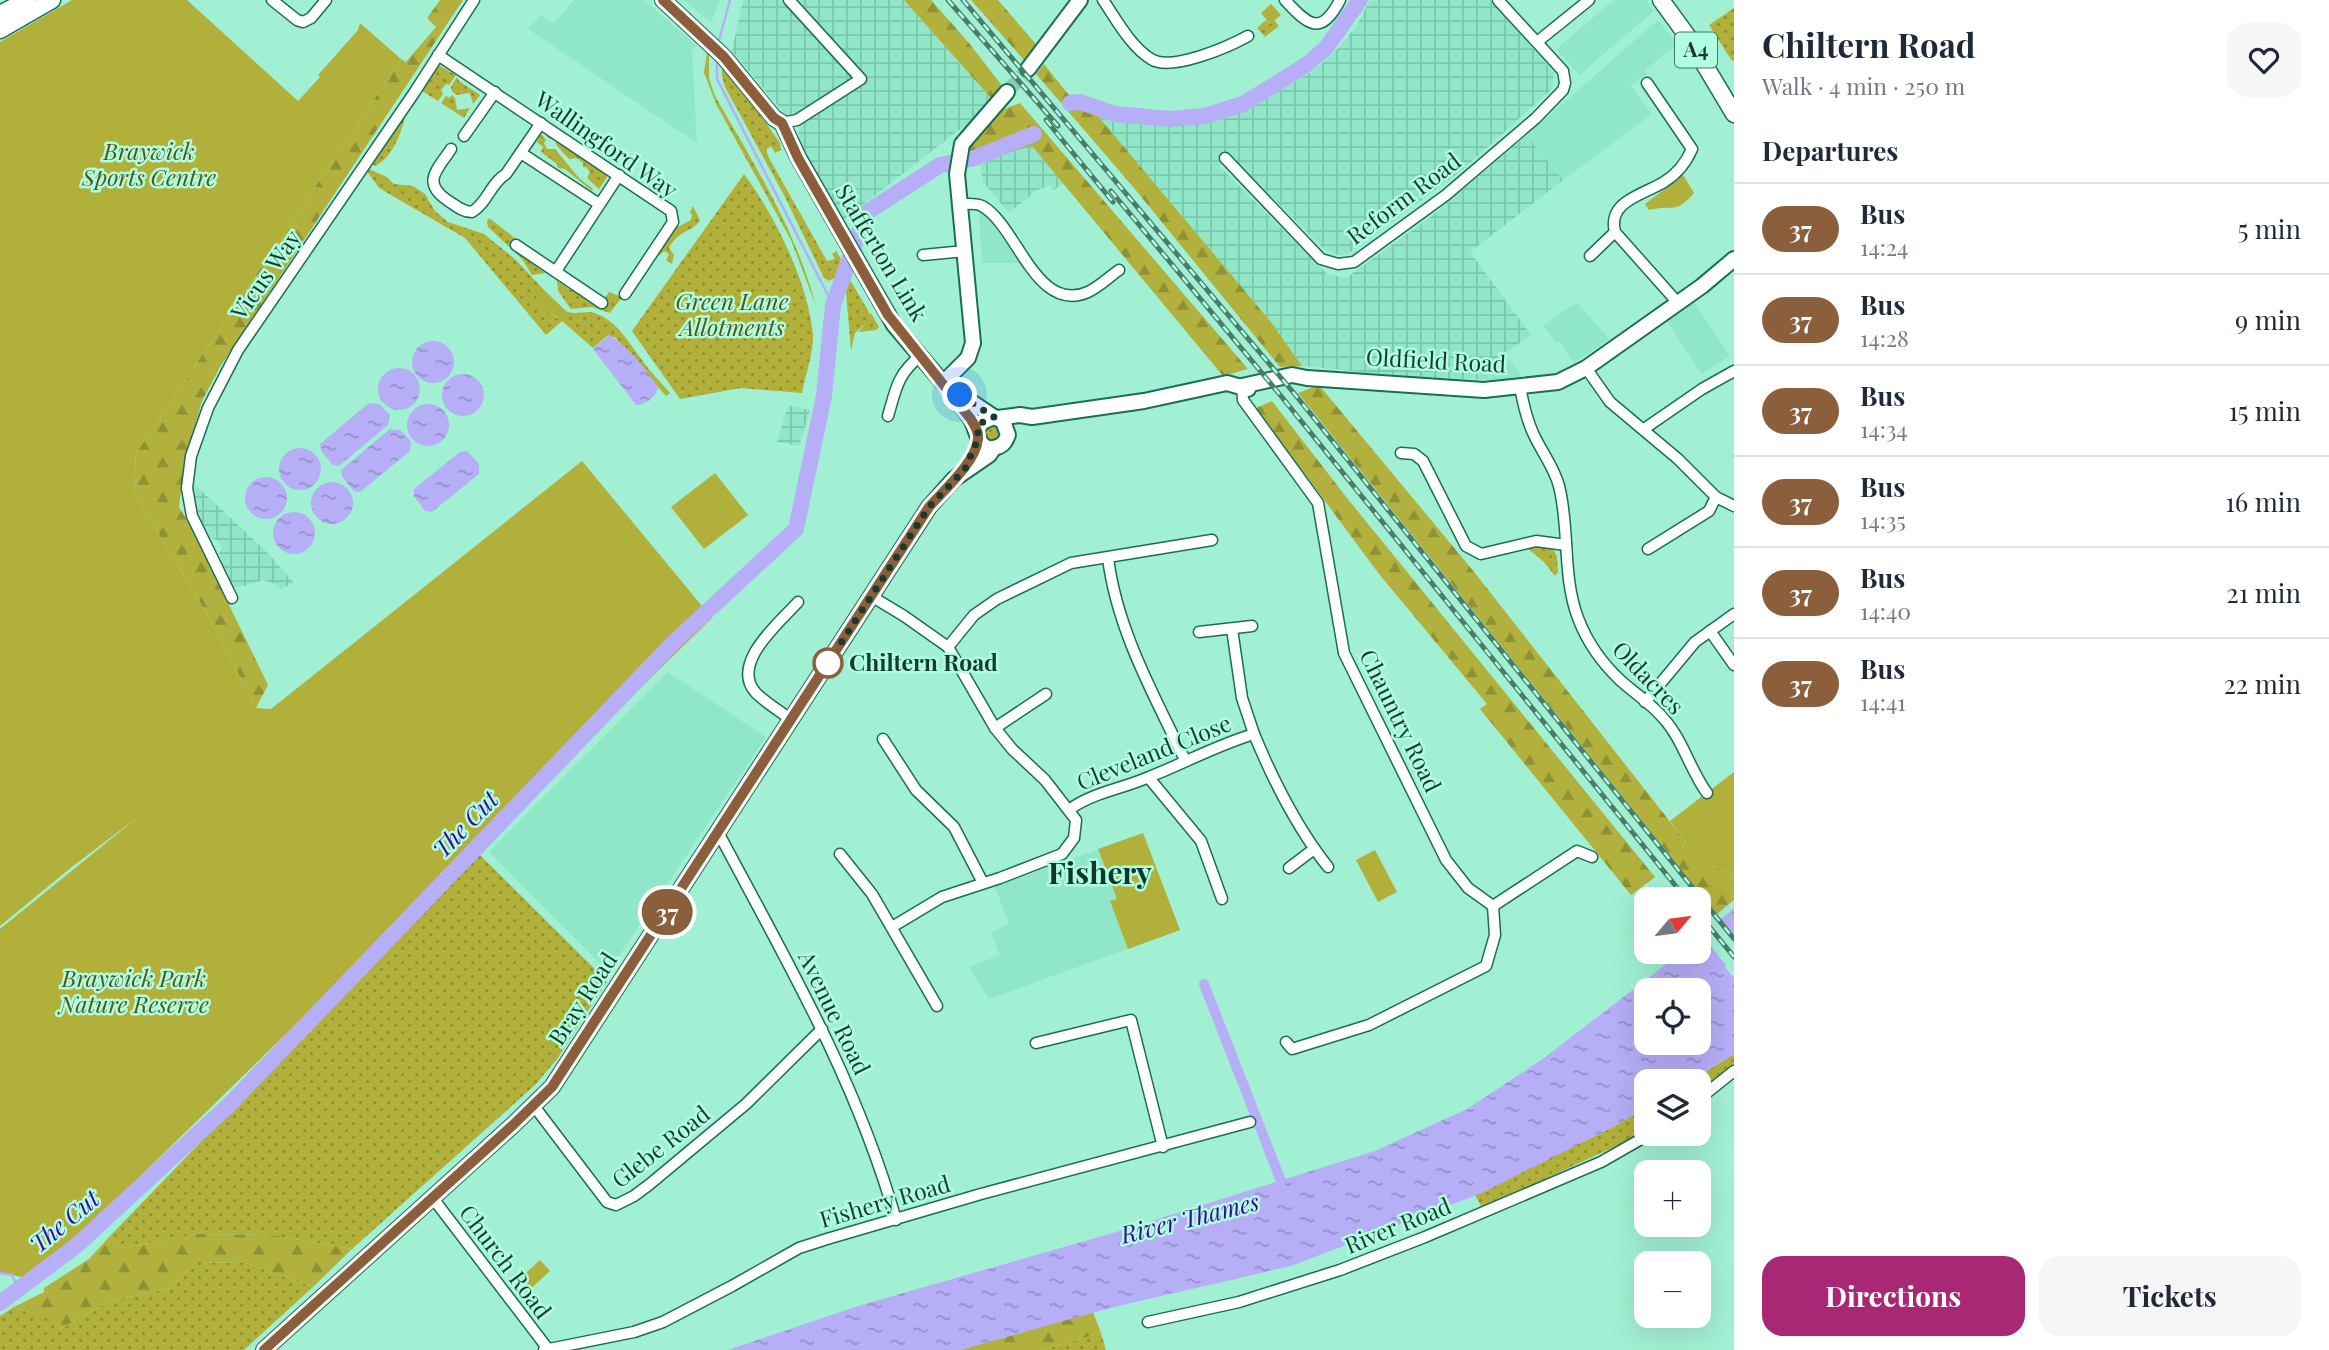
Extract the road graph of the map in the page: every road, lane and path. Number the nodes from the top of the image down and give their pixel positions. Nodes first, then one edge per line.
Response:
1 (27, 0) edge
2 (52, 0) edge
3 (272, 0) edge
4 (326, 0) edge
5 (474, 0) edge
6 (663, 0) edge
7 (789, 0) edge
8 (1080, 0) edge
9 (1103, 0) edge
10 (1285, 0) edge
11 (1340, 0) edge
12 (1498, 0) edge
13 (1589, 0) edge
14 (1661, 0) edge
15 (0, 15) edge
16 (0, 30) edge
17 (1248, 36) dead end
18 (1537, 42) junction
19 (438, 55) junction
20 (1028, 69) tunnel mouth
21 (1647, 83) dead end
22 (495, 92) junction
23 (1007, 92) tunnel mouth
24 (1732, 104) edge
25 (541, 123) junction
26 (782, 123) junction
27 (464, 136) dead end
28 (451, 149) dead end
29 (521, 153) junction
30 (1225, 158) dead end
31 (619, 175) junction
32 (598, 204) junction
33 (961, 204) junction
34 (1615, 232) junction
35 (516, 246) dead end
36 (965, 251) junction
37 (923, 255) dead end
38 (1590, 256) dead end
39 (1734, 259) edge
40 (1119, 270) dead end
41 (555, 271) junction
42 (625, 294) dead end
43 (603, 303) dead end
44 (1678, 303) junction
45 (920, 356) junction
46 (1586, 368) junction
47 (1734, 371) edge
48 (943, 383) junction
49 (1242, 386) junction
50 (1520, 387) junction
51 (888, 416) dead end
52 (1002, 417) junction
53 (1032, 417) junction
54 (1644, 429) junction
55 (978, 435) junction
56 (1008, 435) junction
57 (994, 448) junction
58 (1401, 453) dead end
59 (965, 469) junction
60 (1716, 497) junction
61 (1734, 506) edge
62 (1212, 540) dead end
63 (1566, 545) junction
64 (1648, 549) dead end
65 (1108, 558) junction
66 (871, 596) junction
67 (232, 598) dead end
68 (798, 602) dead end
69 (1734, 614) edge
70 (1252, 625) dead end
71 (1232, 629) junction
72 (1710, 631) junction
73 (1199, 632) dead end
74 (947, 647) junction
75 (1734, 665) edge
76 (1046, 694) dead end
77 (1646, 702) junction
78 (791, 720) junction
79 (995, 728) junction
80 (1254, 734) junction
81 (883, 739) dead end
82 (1185, 760) junction
83 (1149, 778) junction
84 (1707, 793) dead end
85 (1070, 809) junction
86 (718, 832) junction
87 (1314, 849) junction
88 (840, 854) dead end
89 (1592, 857) dead end
90 (1328, 867) dead end
91 (1289, 868) dead end
92 (983, 883) junction
93 (1222, 899) dead end
94 (1493, 906) junction
95 (892, 927) junction
96 (937, 1006) dead end
97 (822, 1028) junction
98 (1286, 1042) dead end
99 (1036, 1043) dead end
100 (1734, 1071) edge
101 (1711, 1089) edge
102 (534, 1106) junction
103 (1250, 1122) dead end
104 (1634, 1143) edge
105 (1163, 1147) junction
106 (432, 1198) junction
107 (896, 1220) junction
108 (1147, 1322) dead end
109 (264, 1350) edge
110 (546, 1350) edge

1 - 15 main road
2 - 16 main road
3 - 4 street
5 - 19 street, Vicus Way
6 - 26 main road, Stafferton Link
7 - 26 street
8 - 20 main road
9 - 17 street
10 - 11 street
12 - 18 street
13 - 18 street
14 - 24 main road, A4
18 - 30 street, Reform Road
19 - 22 street, Wallingford Way
19 - 67 street, Vicus Way
21 - 34 street
22 - 25 street, Wallingford Way
22 - 27 street
23 - 33 main road
25 - 29 street
25 - 31 street, Wallingford Way
26 - 45 main road, Stafferton Link
28 - 29 street
29 - 32 street
31 - 32 street
31 - 42 street, Wallingford Way
32 - 41 street
33 - 36 main road
33 - 40 street
34 - 38 street
34 - 44 street
35 - 41 street
36 - 37 street
36 - 48 main road
39 - 44 main road, Oldfield Road
41 - 43 street
44 - 46 main road, Oldfield Road
45 - 48 main road, Stafferton Link
45 - 51 street
46 - 50 main road, Oldfield Road
46 - 54 street
47 - 54 street
48 - 52 main road, Stafferton Link
48 - 55 main road
49 - 50 main road, Oldfield Road
49 - 53 main road, Oldfield Road
49 - 94 street, Chauntry Road
50 - 63 street, Oldacres
52 - 53 main road, Oldfield Road
52 - 55 main road
52 - 56 main road
53 - 56 main road
54 - 60 street
55 - 57 main road
55 - 59 main road
56 - 57 main road
57 - 59 main road, Bray Road
58 - 63 street
59 - 66 main road, Bray Road
60 - 61 street
60 - 64 street
62 - 65 street
63 - 77 street, Oldacres
65 - 74 street
65 - 82 street
66 - 74 street
66 - 78 main road, Bray Road
68 - 78 street
69 - 72 street
70 - 71 street
71 - 73 street
71 - 80 street, Cleveland Close
72 - 75 street
72 - 77 street
74 - 79 street
76 - 79 street
77 - 84 street, Oldacres
78 - 86 main road, Bray Road
79 - 85 street
80 - 82 street, Cleveland Close
80 - 87 street, Cleveland Close
81 - 92 street
82 - 83 street, Cleveland Close
83 - 85 street, Cleveland Close
83 - 93 street
85 - 92 street
86 - 97 street, Avenue Road
86 - 102 main road, Bray Road
87 - 90 street, Cleveland Close
87 - 91 street
88 - 95 street
89 - 94 street
92 - 95 street
94 - 98 street
95 - 96 street
97 - 102 street, Glebe Road
97 - 107 street, Avenue Road
99 - 105 street
100 - 101 street
102 - 106 main road, Bray Road
103 - 105 street, Fishery Road
104 - 108 street, River Road
105 - 107 street, Fishery Road
106 - 109 main road, Bray Road
106 - 110 street, Church Road
107 - 110 street, Fishery Road

